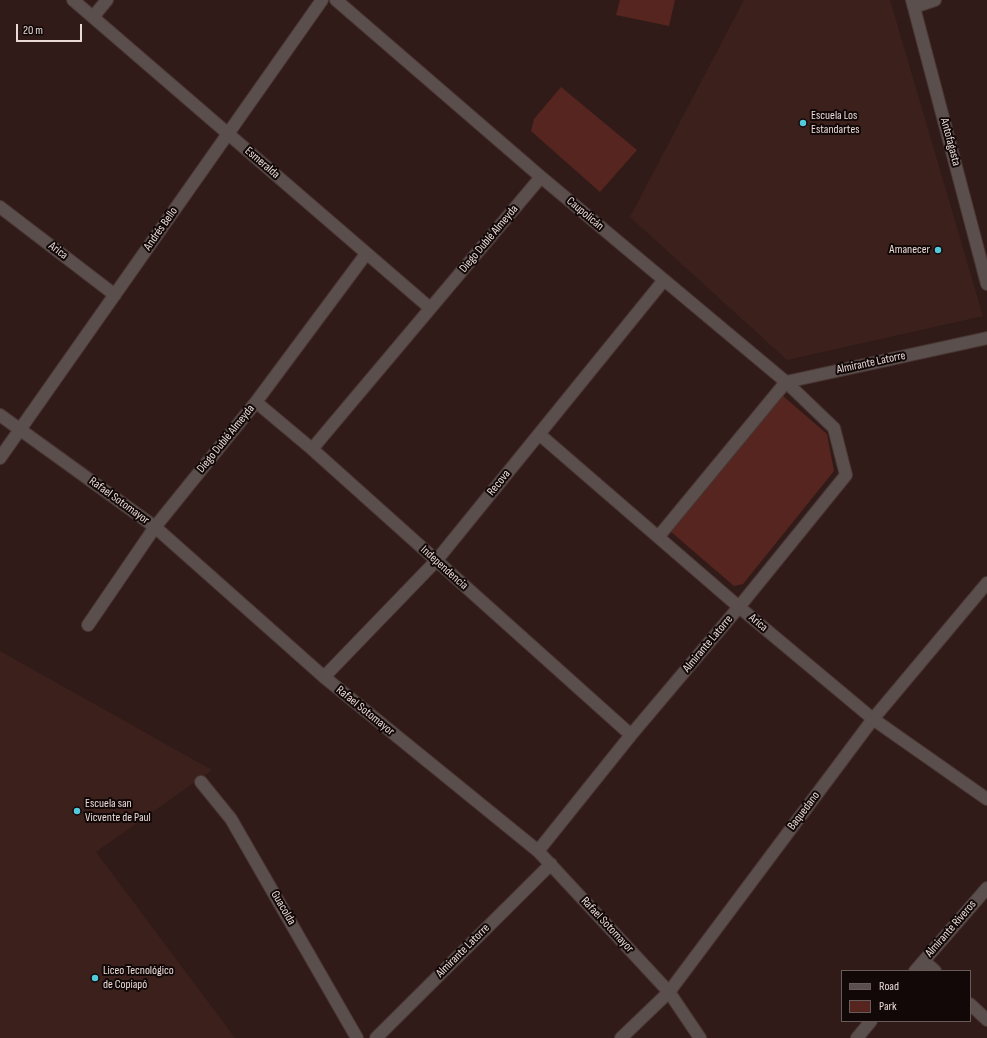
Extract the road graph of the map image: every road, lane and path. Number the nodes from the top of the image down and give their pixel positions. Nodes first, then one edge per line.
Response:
1 (74, 0) edge
2 (107, 0) edge
3 (322, 0) edge
4 (336, 0) edge
5 (935, 0) edge
6 (913, 3) edge
7 (93, 17) junction
8 (228, 134) junction
9 (541, 177) junction
10 (0, 207) edge
11 (366, 254) junction
12 (984, 259) edge
13 (664, 280) junction
14 (987, 284) edge
15 (115, 295) junction
16 (430, 308) junction
17 (987, 338) edge
18 (786, 382) junction
19 (256, 402) junction
20 (0, 415) edge
21 (20, 428) junction
22 (834, 428) joint
23 (539, 434) junction
24 (312, 449) junction
25 (0, 458) edge
26 (155, 527) junction
27 (659, 536) junction
28 (436, 562) junction
29 (987, 583) edge
30 (739, 607) junction
31 (88, 625) dead end
32 (324, 677) junction
33 (873, 719) junction
34 (631, 735) junction
35 (201, 782) dead end
36 (987, 799) edge
37 (538, 851) junction
38 (551, 864) junction
39 (987, 888) edge
40 (924, 961) junction
41 (916, 970) edge
42 (933, 970) edge
43 (669, 992) junction
44 (971, 1005) edge
45 (987, 1020) edge
46 (870, 1022) edge
47 (357, 1038) edge
48 (376, 1038) edge
49 (621, 1038) edge
50 (700, 1038) edge
51 (857, 1038) edge

1 - 7 street, Esmeralda
2 - 7 street
3 - 8 street, Andrés Bello
4 - 9 street, Caupolicán
5 - 6 street
6 - 12 street, Antofagasta
7 - 8 street, Esmeralda
8 - 11 street, Esmeralda
8 - 15 street, Andrés Bello
9 - 13 street, Caupolicán
9 - 16 street, Diego Dublé Almeyda
10 - 15 street, Arica
11 - 16 street, Esmeralda
11 - 19 street, Diego Dublé Almeyda
12 - 14 street, Antofagasta
13 - 18 street, Caupolicán
13 - 23 street, Recova
15 - 21 street, Andrés Bello
16 - 24 street, Diego Dublé Almeyda
17 - 18 street, Almirante Latorre
18 - 22 street, Caupolicán
18 - 27 street
19 - 24 street, Independencia
19 - 26 street, Diego Dublé Almeyda
20 - 21 street, Rafael Sotomayor
21 - 25 street, Andrés Bello
21 - 26 street, Rafael Sotomayor
22 - 30 street, Almirante Latorre
23 - 27 street, Arica
23 - 28 street, Recova
24 - 28 street, Independencia
26 - 31 street, Diego Dublé Almeyda
26 - 32 street, Rafael Sotomayor
27 - 30 street, Arica
28 - 32 street, Recova
28 - 34 street, Independencia
29 - 33 street, Baquedano
30 - 33 street, Arica
30 - 34 street, Almirante Latorre
32 - 37 street, Rafael Sotomayor
33 - 36 street, Arica
33 - 43 street, Baquedano
34 - 37 street, Almirante Latorre
35 - 47 street, Guacolda
37 - 38 street, Rafael Sotomayor
38 - 43 street, Rafael Sotomayor
38 - 48 street, Almirante Latorre
39 - 40 street, Almirante Riveros
40 - 41 street, Almirante Riveros
40 - 42 street
43 - 49 street, Baquedano
43 - 50 street, Rafael Sotomayor
44 - 45 street
46 - 51 street

